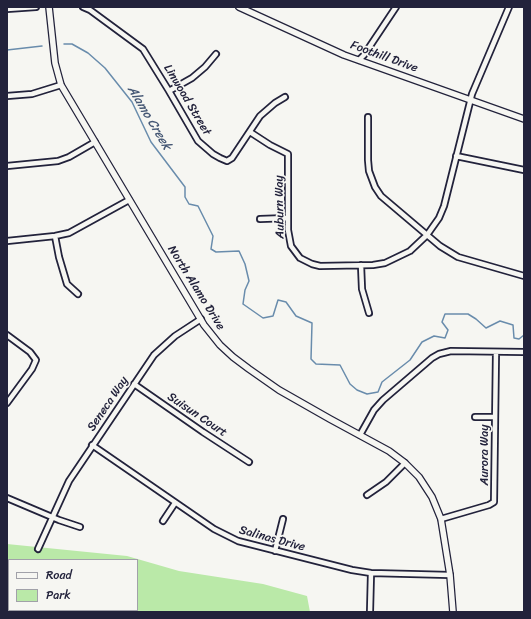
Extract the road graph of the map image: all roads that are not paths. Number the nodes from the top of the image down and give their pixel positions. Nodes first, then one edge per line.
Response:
1 (36, 7) edge
2 (49, 7) edge
3 (83, 7) edge
4 (239, 7) edge
5 (396, 7) edge
6 (509, 7) edge
7 (7, 9) edge
8 (216, 54) dead end
9 (359, 60) junction
10 (61, 85) junction
11 (169, 90) junction
12 (7, 96) edge
13 (285, 97) dead end
14 (471, 99) junction
15 (368, 117) dead end
16 (524, 119) edge
17 (250, 132) junction
18 (95, 142) junction
19 (456, 156) junction
20 (7, 166) edge
21 (524, 170) edge
22 (129, 200) junction
23 (260, 218) dead end
24 (288, 218) junction
25 (56, 236) junction
26 (427, 236) junction
27 (7, 241) edge
28 (361, 265) junction
29 (524, 276) edge
30 (78, 294) dead end
31 (369, 313) dead end
32 (201, 319) junction
33 (7, 335) edge
34 (496, 352) junction
35 (524, 352) edge
36 (134, 384) junction
37 (7, 403) edge
38 (495, 417) junction
39 (475, 418) dead end
40 (360, 435) junction
41 (92, 445) junction
42 (249, 462) dead end
43 (405, 463) junction
44 (367, 495) dead end
45 (7, 498) edge
46 (175, 502) junction
47 (51, 517) junction
48 (441, 518) junction
49 (283, 519) dead end
50 (163, 521) dead end
51 (80, 527) dead end
52 (38, 549) dead end
53 (275, 551) junction
54 (371, 573) junction
55 (450, 575) junction
56 (370, 612) edge
57 (453, 612) edge

1 - 7 street
2 - 10 street, North Alamo Drive
3 - 11 street, Linwood Street
4 - 9 street, Foothill Drive
5 - 9 street
6 - 14 street, Auburn Way
8 - 11 street
9 - 14 street, Foothill Drive
10 - 12 street
10 - 18 street, North Alamo Drive
11 - 17 street, Linwood Street
13 - 17 street, Linwood Street
14 - 16 street, Foothill Drive
14 - 19 street, Auburn Way
15 - 26 street
17 - 24 street, Auburn Way
18 - 20 street
18 - 22 street, North Alamo Drive
19 - 21 street
19 - 26 street, Auburn Way
22 - 25 street
22 - 32 street, North Alamo Drive
23 - 24 street
24 - 28 street, Auburn Way
25 - 27 street
25 - 30 street
26 - 28 street, Auburn Way
26 - 29 street
28 - 31 street
32 - 36 street, Seneca Way
32 - 40 street, North Alamo Drive
33 - 37 street
34 - 35 street
34 - 38 street, Aurora Way
34 - 40 street
36 - 41 street, Seneca Way
36 - 42 street, Suisun Court
38 - 39 street
38 - 48 street, Aurora Way
40 - 43 street, North Alamo Drive
41 - 46 street, Salinas Drive
41 - 47 street, Seneca Way
43 - 44 street
43 - 48 street, North Alamo Drive
45 - 47 street
46 - 50 street
46 - 53 street, Salinas Drive
47 - 51 street
47 - 52 street, Seneca Way
48 - 55 street, North Alamo Drive
49 - 53 street
53 - 54 street, Salinas Drive
54 - 55 street, Salinas Drive
54 - 56 street
55 - 57 street, North Alamo Drive

